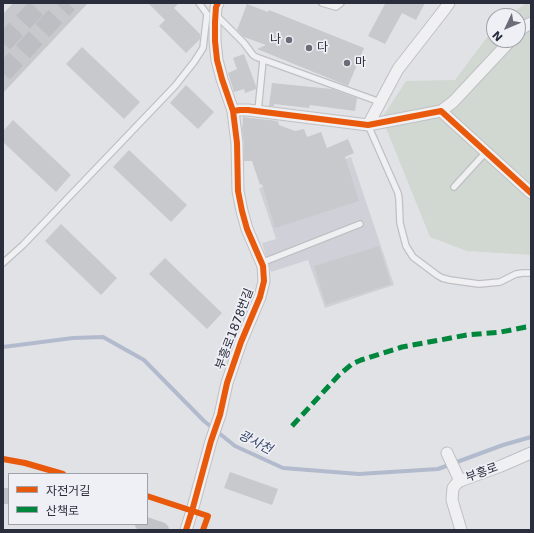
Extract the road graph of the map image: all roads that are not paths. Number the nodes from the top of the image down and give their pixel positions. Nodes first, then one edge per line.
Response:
1 (199, 3) edge
2 (218, 3) edge
3 (322, 3) edge
4 (341, 3) edge
5 (448, 3) edge
6 (216, 15) junction
7 (504, 48) edge
8 (263, 60) junction
9 (380, 102) junction
10 (233, 111) junction
11 (258, 111) junction
12 (441, 111) junction
13 (368, 125) junction
14 (486, 152) junction
15 (454, 187) dead end
16 (531, 193) edge
17 (360, 224) dead end
18 (3, 263) edge
19 (261, 263) junction
20 (531, 273) edge
21 (531, 453) edge
22 (448, 454) dead end
23 (460, 481) junction
24 (146, 525) edge
25 (161, 530) edge
26 (186, 530) edge
27 (461, 530) edge

1 - 18 lane
2 - 6 street, 부흥로1878번길
3 - 4 lane
5 - 9 street
6 - 8 lane
6 - 10 street, 부흥로1878번길
7 - 12 street
8 - 9 lane
8 - 11 lane
9 - 13 street
10 - 11 street
10 - 19 street, 부흥로1878번길
11 - 13 street
12 - 13 street
12 - 14 street
13 - 20 lane
14 - 15 lane
14 - 16 street
17 - 19 lane
19 - 26 street, 부흥로1878번길
21 - 23 street, 부흥로
22 - 23 street
23 - 27 street, 부흥로
24 - 25 main road

